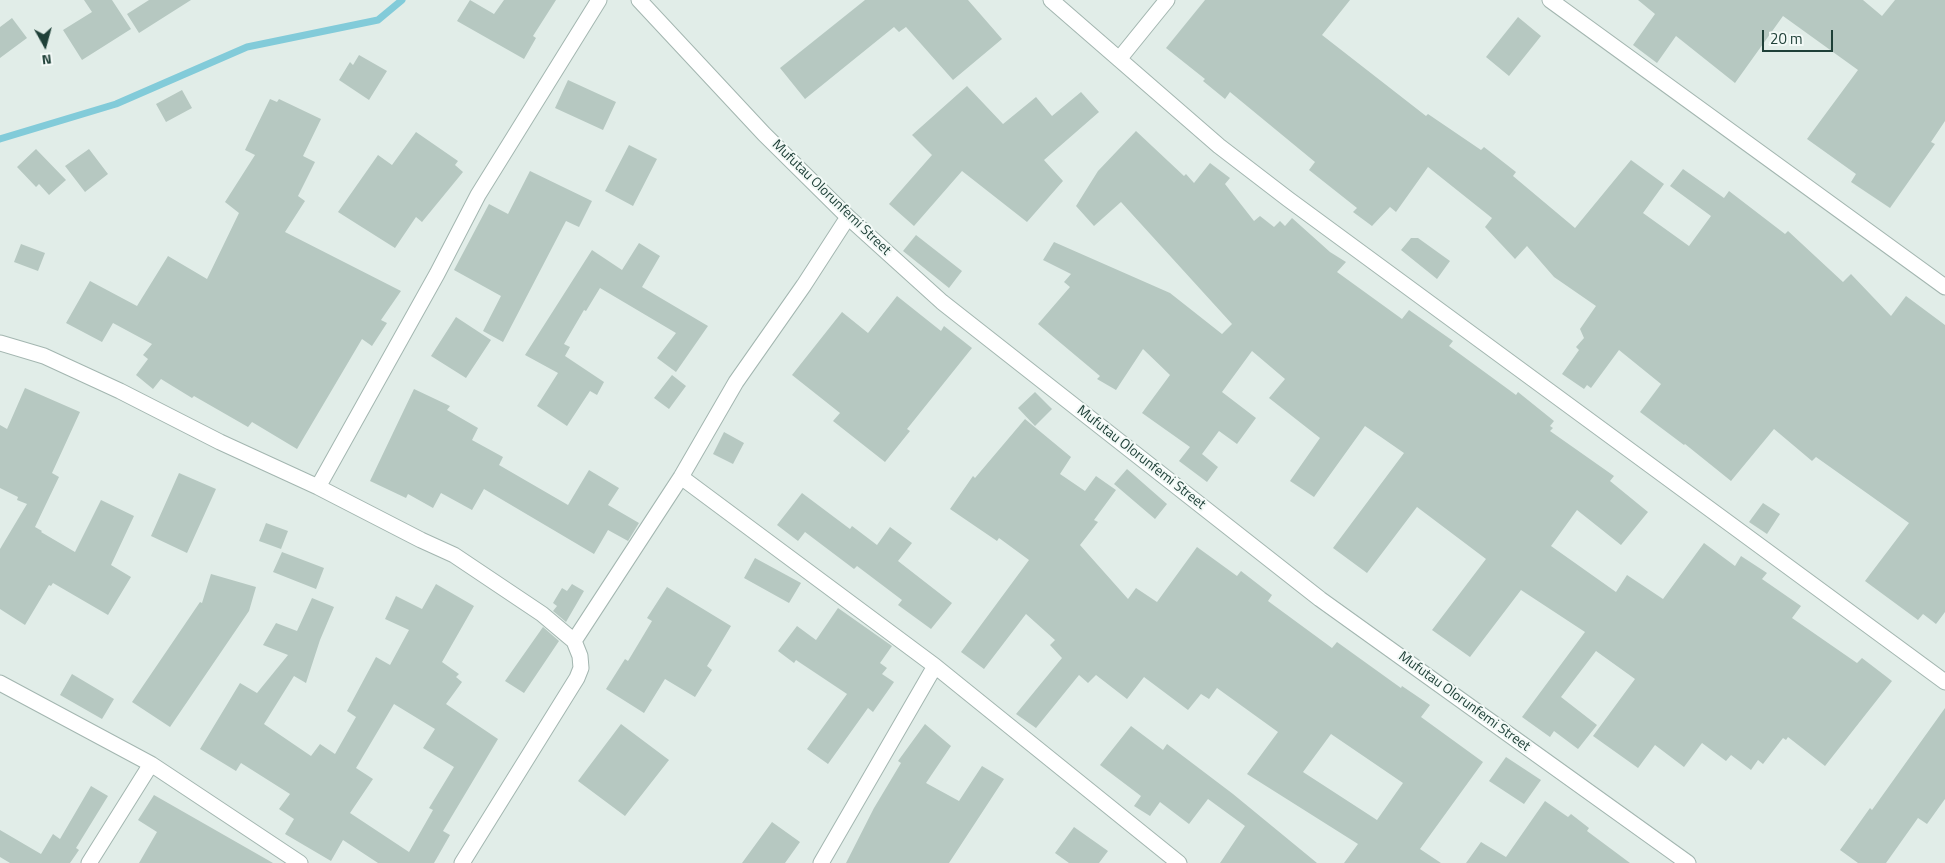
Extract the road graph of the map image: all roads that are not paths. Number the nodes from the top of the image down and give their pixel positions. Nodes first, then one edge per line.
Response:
1 (599, 0) edge
2 (639, 0) edge
3 (1050, 0) edge
4 (1167, 0) edge
5 (1550, 0) edge
6 (1120, 58) junction
7 (848, 217) junction
8 (1945, 287) edge
9 (0, 343) edge
10 (681, 477) junction
11 (318, 487) junction
12 (574, 642) junction
13 (935, 666) junction
14 (1945, 682) edge
15 (0, 683) edge
16 (151, 764) junction
17 (89, 863) edge
18 (300, 863) edge
19 (462, 863) edge
20 (821, 863) edge
21 (1179, 863) edge
22 (1688, 863) edge

1 - 11 street
2 - 7 street, Mufutau Olorunfemi Street
3 - 6 street
4 - 6 street
5 - 8 street
6 - 14 street
7 - 10 street
7 - 22 street, Mufutau Olorunfemi Street
9 - 11 street
10 - 12 street
10 - 13 street
11 - 12 street
12 - 19 street
13 - 20 street
13 - 21 street
15 - 16 street
16 - 17 street
16 - 18 street

